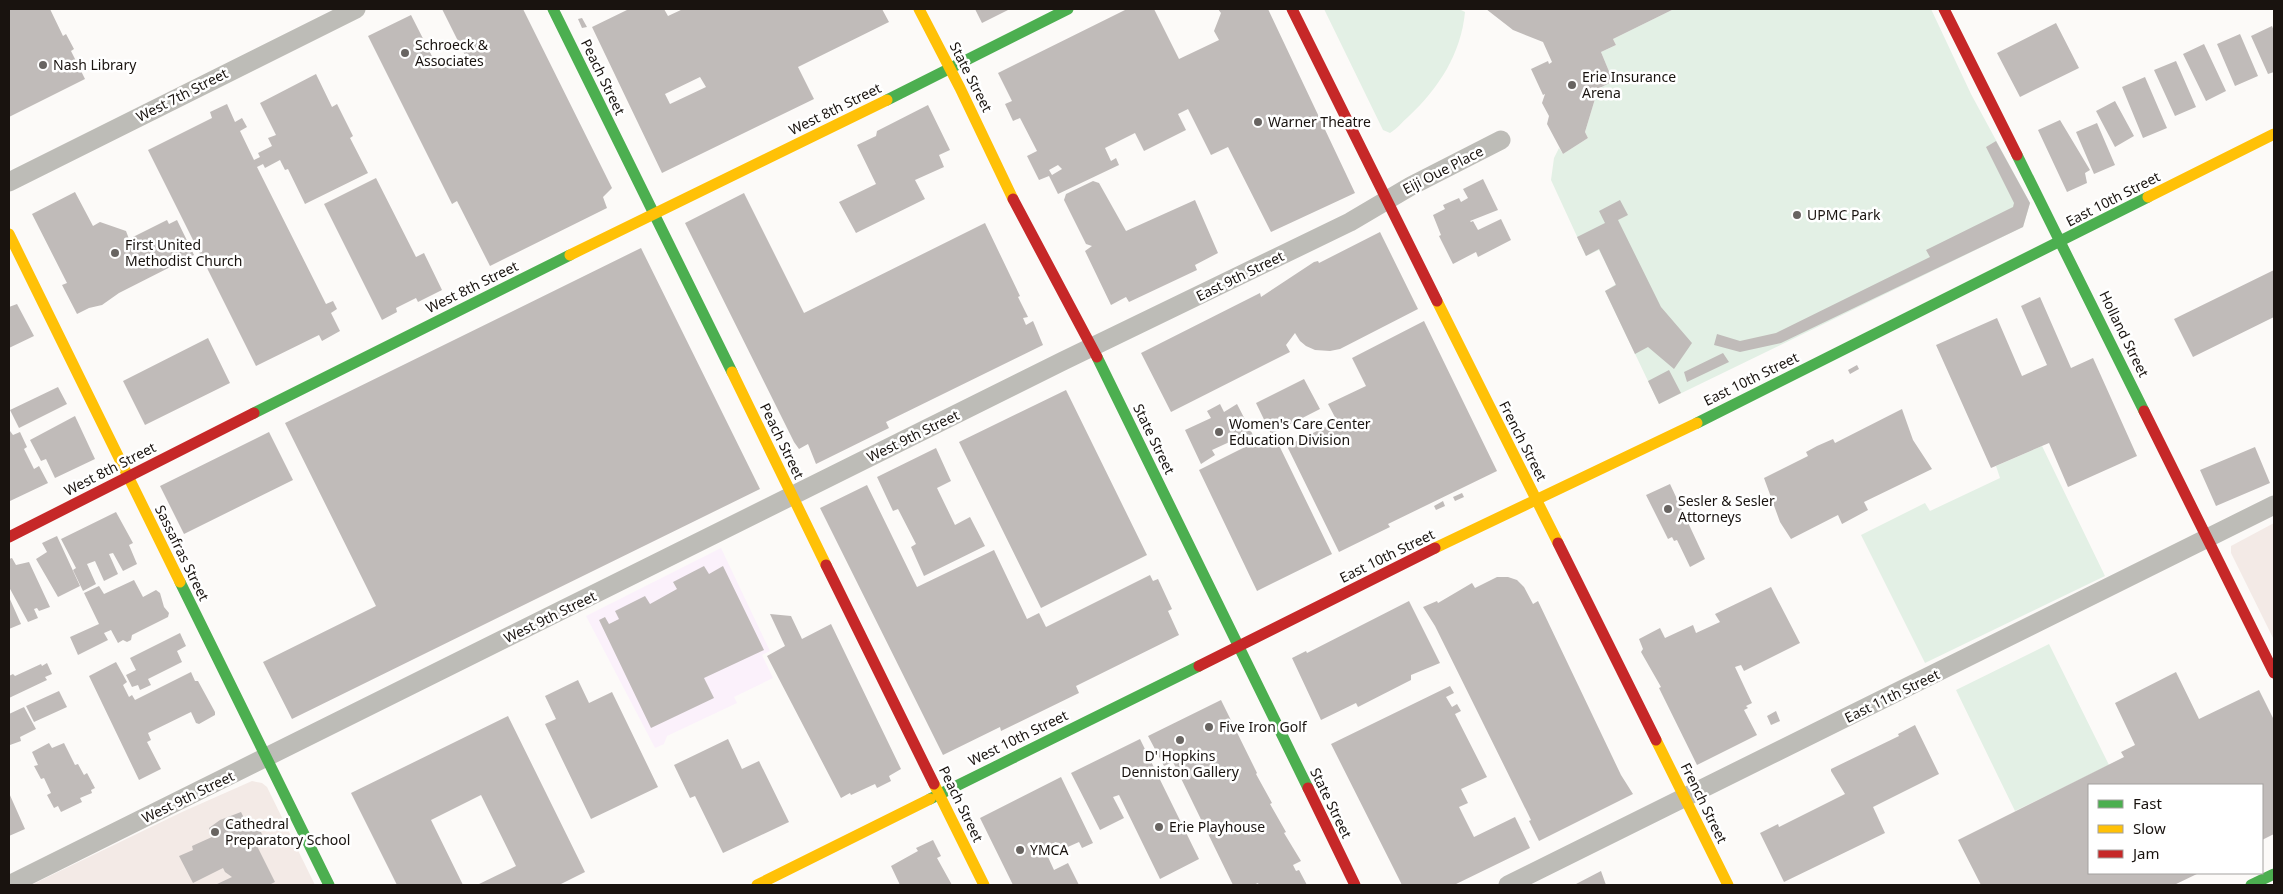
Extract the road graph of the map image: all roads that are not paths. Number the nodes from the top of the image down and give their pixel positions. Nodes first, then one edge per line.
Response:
1 (356, 9) edge
2 (553, 9) edge
3 (919, 9) edge
4 (1068, 9) edge
5 (1292, 9) edge
6 (1944, 9) edge
7 (950, 69) junction
8 (2274, 134) edge
9 (1501, 140) dead end
10 (9, 182) edge
11 (1386, 201) junction
12 (653, 215) junction
13 (9, 234) edge
14 (2062, 242) junction
15 (1092, 348) junction
16 (128, 477) junction
17 (792, 496) junction
18 (1536, 499) junction
19 (2274, 505) edge
20 (9, 537) edge
21 (2208, 538) junction
22 (1239, 647) junction
23 (2274, 673) edge
24 (266, 758) junction
25 (940, 794) junction
26 (1685, 798) junction
27 (2274, 874) edge
28 (9, 885) edge
29 (329, 885) edge
30 (757, 885) edge
31 (984, 885) edge
32 (1355, 885) edge
33 (1508, 885) edge
34 (1728, 885) edge
35 (2251, 885) edge

1 - 10 street, West 7th Street
2 - 12 street, Peach Street
3 - 7 street, State Street
4 - 7 street, West 8th Street
5 - 11 street, French Street
6 - 14 street, Holland Street
7 - 12 street, West 8th Street
7 - 15 street, State Street
8 - 14 street, East 10th Street
9 - 11 street, Eiji Oue Place
11 - 15 street, East 9th Street
11 - 18 street, French Street
12 - 16 street, West 8th Street
12 - 17 street, Peach Street
13 - 16 street, Sassafras Street
14 - 18 street, East 10th Street
14 - 21 street, Holland Street
15 - 17 street, West 9th Street
15 - 22 street, State Street
16 - 20 street, West 8th Street
16 - 24 street, Sassafras Street
17 - 24 street, West 9th Street
17 - 25 street, Peach Street
18 - 22 street, East 10th Street
18 - 26 street, French Street
19 - 21 street, East 11th Street
21 - 23 street, Holland Street
21 - 26 street, East 11th Street
22 - 25 street, West 10th Street
22 - 32 street, State Street
24 - 28 street, West 9th Street
24 - 29 street, Sassafras Street
25 - 30 street, West 10th Street
25 - 31 street, Peach Street
26 - 33 street, East 11th Street
26 - 34 street, French Street
27 - 35 street

